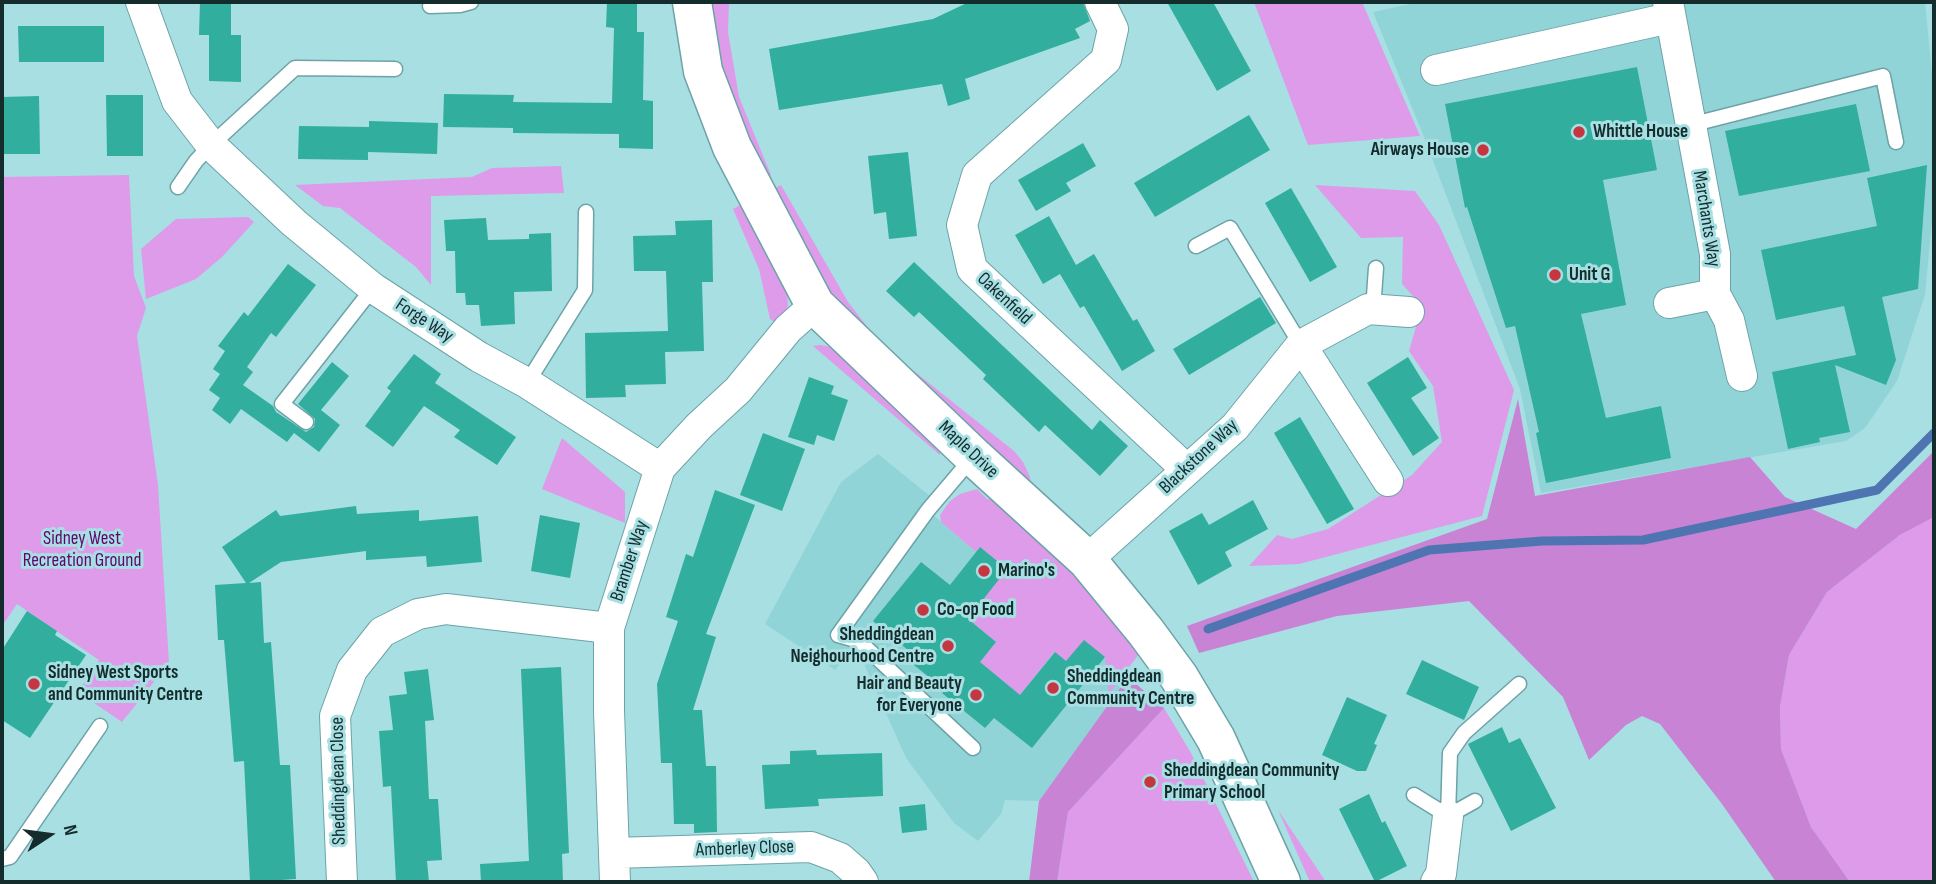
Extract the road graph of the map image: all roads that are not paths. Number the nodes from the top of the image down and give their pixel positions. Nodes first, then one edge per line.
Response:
1 (141, 2) edge
2 (467, 2) edge
3 (692, 2) edge
4 (1100, 2) edge
5 (430, 6) dead end
6 (1669, 10) edge
7 (395, 69) dead end
8 (1436, 70) dead end
9 (1690, 125) junction
10 (1896, 142) dead end
11 (211, 145) junction
12 (178, 187) dead end
13 (586, 212) dead end
14 (1196, 246) dead end
15 (1376, 268) dead end
16 (373, 289) junction
17 (1715, 294) junction
18 (1669, 303) dead end
19 (815, 304) junction
20 (1368, 309) junction
21 (1409, 312) dead end
22 (1301, 345) junction
23 (1742, 376) dead end
24 (527, 383) junction
25 (306, 422) dead end
26 (974, 456) junction
27 (660, 468) junction
28 (1186, 469) junction
29 (1388, 481) dead end
30 (1087, 560) junction
31 (609, 628) junction
32 (1519, 684) dead end
33 (100, 726) dead end
34 (973, 748) dead end
35 (1414, 794) dead end
36 (1475, 801) dead end
37 (1448, 816) junction
38 (614, 853) junction
39 (2, 859) edge
40 (342, 882) edge
41 (615, 882) edge
42 (863, 882) edge
43 (1281, 882) edge
44 (1436, 882) edge

1 - 11 street, Forge Way
2 - 5 lane
3 - 19 street, Maple Drive
4 - 28 street, Oakenfield
6 - 8 street, Marchants Way
6 - 9 street, Marchants Way
7 - 11 lane
9 - 10 lane
9 - 17 street, Marchants Way
11 - 12 lane
11 - 16 street, Forge Way
13 - 24 lane
14 - 22 lane
15 - 20 lane
16 - 24 street, Forge Way
16 - 25 lane
17 - 18 street
17 - 23 street, Marchants Way
19 - 26 street, Maple Drive
19 - 27 street, Bramber Way
20 - 21 street
20 - 22 street, Blackstone Way
22 - 28 street, Blackstone Way
22 - 29 street
24 - 27 street, Forge Way
26 - 30 street, Maple Drive
26 - 34 lane
27 - 31 street, Bramber Way
28 - 30 street, Blackstone Way
30 - 43 street, Maple Drive
31 - 38 street, Bramber Way
31 - 40 street, Sheddingdean Close
32 - 37 lane
33 - 39 lane
35 - 37 lane
36 - 37 lane
37 - 44 street
38 - 41 street, Bramber Way
38 - 42 street, Amberley Close

